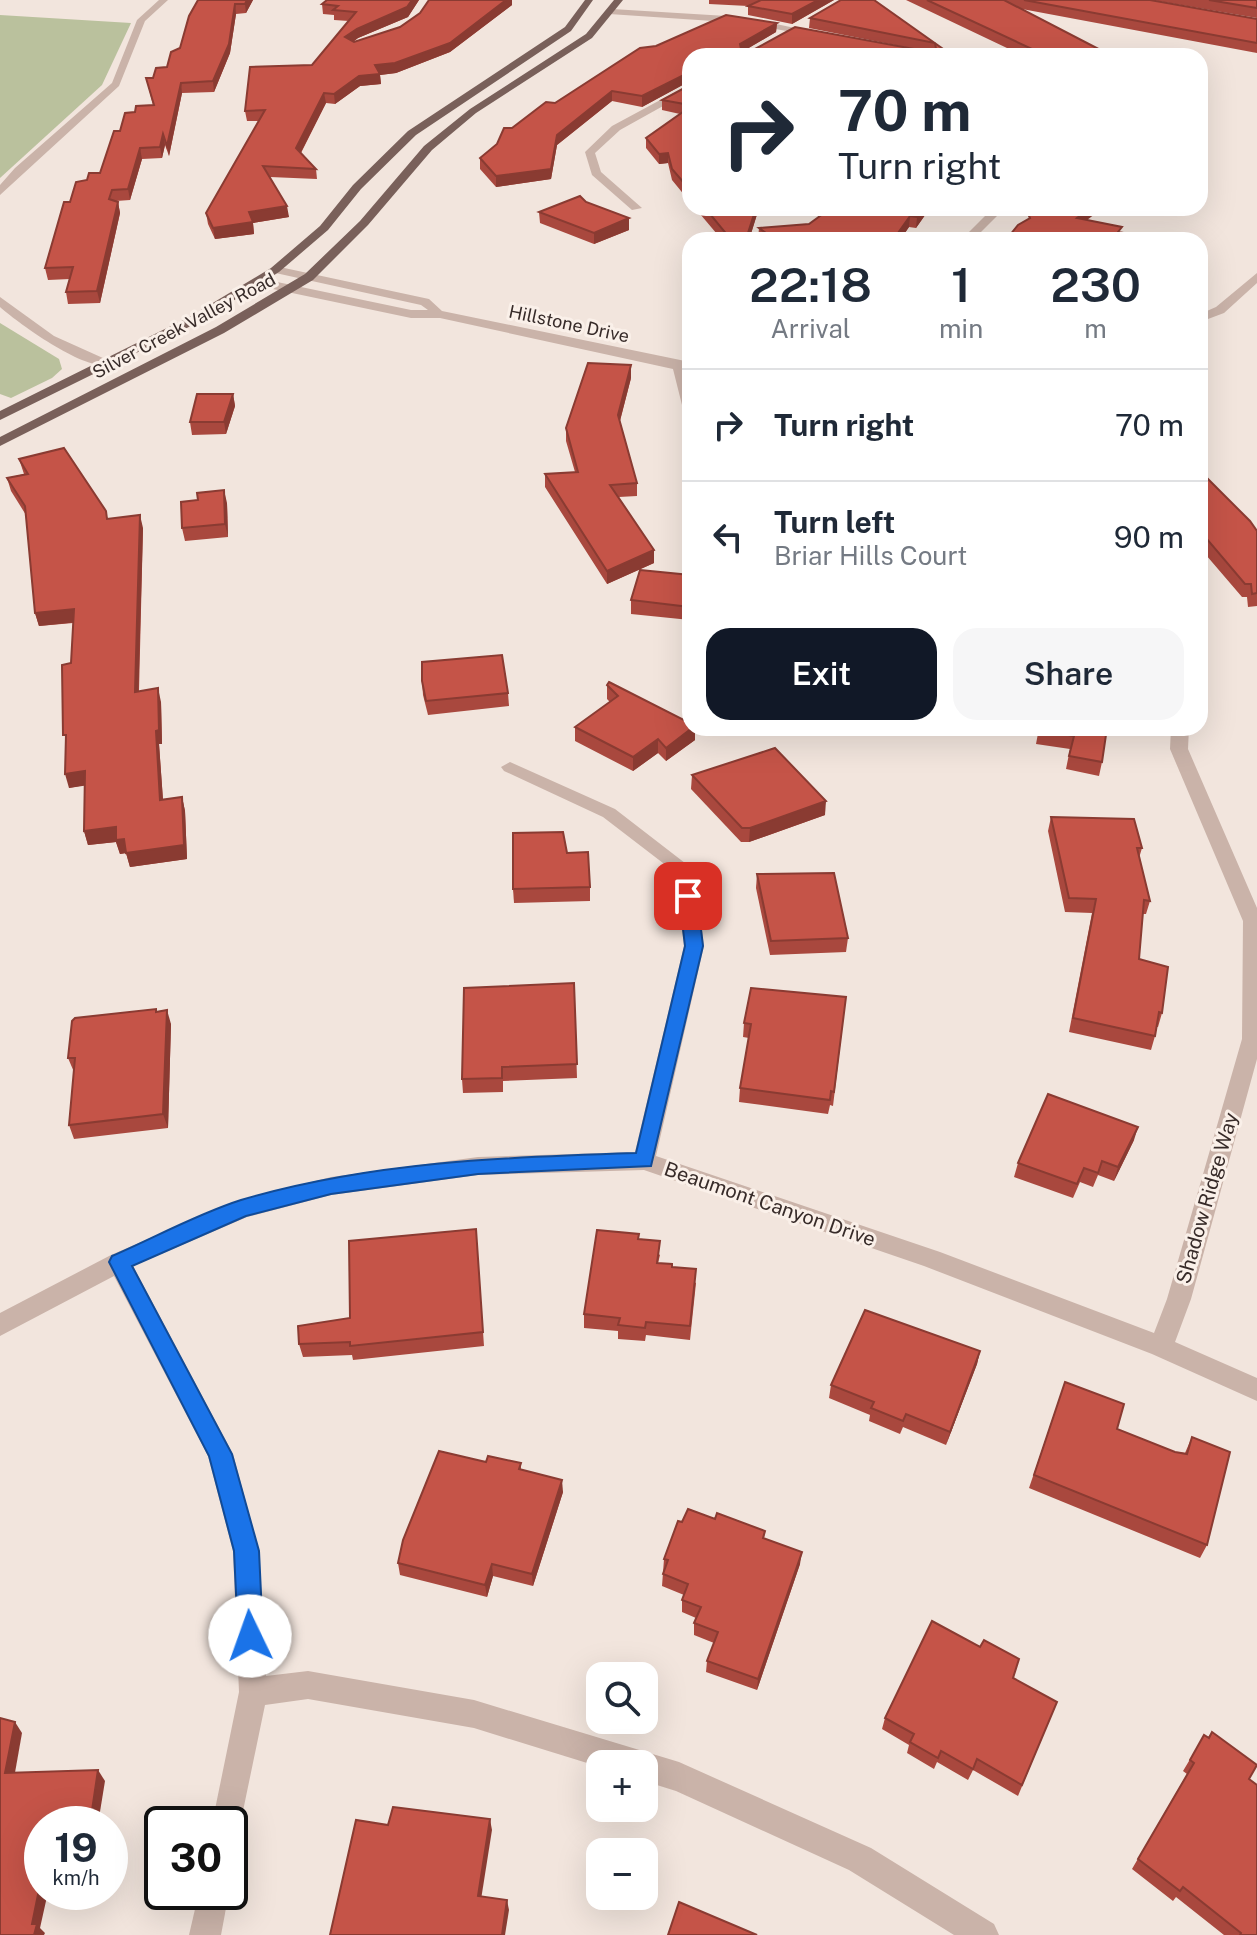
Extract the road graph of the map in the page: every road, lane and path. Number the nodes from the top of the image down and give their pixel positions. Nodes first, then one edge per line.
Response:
1 (164, 0) edge
2 (589, 0) edge
3 (619, 0) edge
4 (612, 12) junction
5 (806, 22) edge
6 (795, 29) junction
7 (825, 35) edge
8 (773, 41) edge
9 (682, 91) edge
10 (0, 192) edge
11 (636, 208) dead end
12 (991, 216) edge
13 (975, 232) edge
14 (275, 270) junction
15 (309, 277) junction
16 (1257, 277) edge
17 (258, 282) junction
18 (292, 289) junction
19 (0, 301) edge
20 (440, 314) junction
21 (1208, 315) edge
22 (108, 363) junction
23 (682, 365) edge
24 (0, 416) edge
25 (0, 442) edge
26 (1180, 736) edge
27 (510, 767) dead end
28 (644, 1161) junction
29 (119, 1262) junction
30 (0, 1326) edge
31 (1161, 1347) junction
32 (1257, 1390) edge
33 (253, 1692) junction
34 (592, 1750) edge
35 (658, 1770) edge
36 (231, 1806) edge
37 (210, 1910) edge
38 (205, 1935) edge
39 (983, 1935) edge

1 - 10 street
2 - 14 main road, Silver Creek Valley Road
3 - 4 main road, Silver Creek Valley Road
4 - 6 street
4 - 15 main road, Silver Creek Valley Road
5 - 6 street
6 - 7 street
6 - 8 street
9 - 11 street
12 - 13 street
14 - 15 street, Hillstone Drive
14 - 17 main road, Silver Creek Valley Road
15 - 18 main road, Silver Creek Valley Road
15 - 20 street, Hillstone Drive
16 - 21 street
17 - 18 street, Hillstone Drive
17 - 22 main road, Silver Creek Valley Road
18 - 20 street, Hillstone Drive
18 - 25 main road, Silver Creek Valley Road
19 - 22 street
20 - 23 street, Hillstone Drive
22 - 24 main road, Silver Creek Valley Road
26 - 31 street, Shadow Ridge Way
27 - 28 street
28 - 29 street, Beaumont Canyon Drive
28 - 31 street, Beaumont Canyon Drive
29 - 30 street, Beaumont Canyon Drive
29 - 33 street
31 - 32 street, Beaumont Canyon Drive
33 - 34 street
33 - 36 street
35 - 39 street
37 - 38 street

